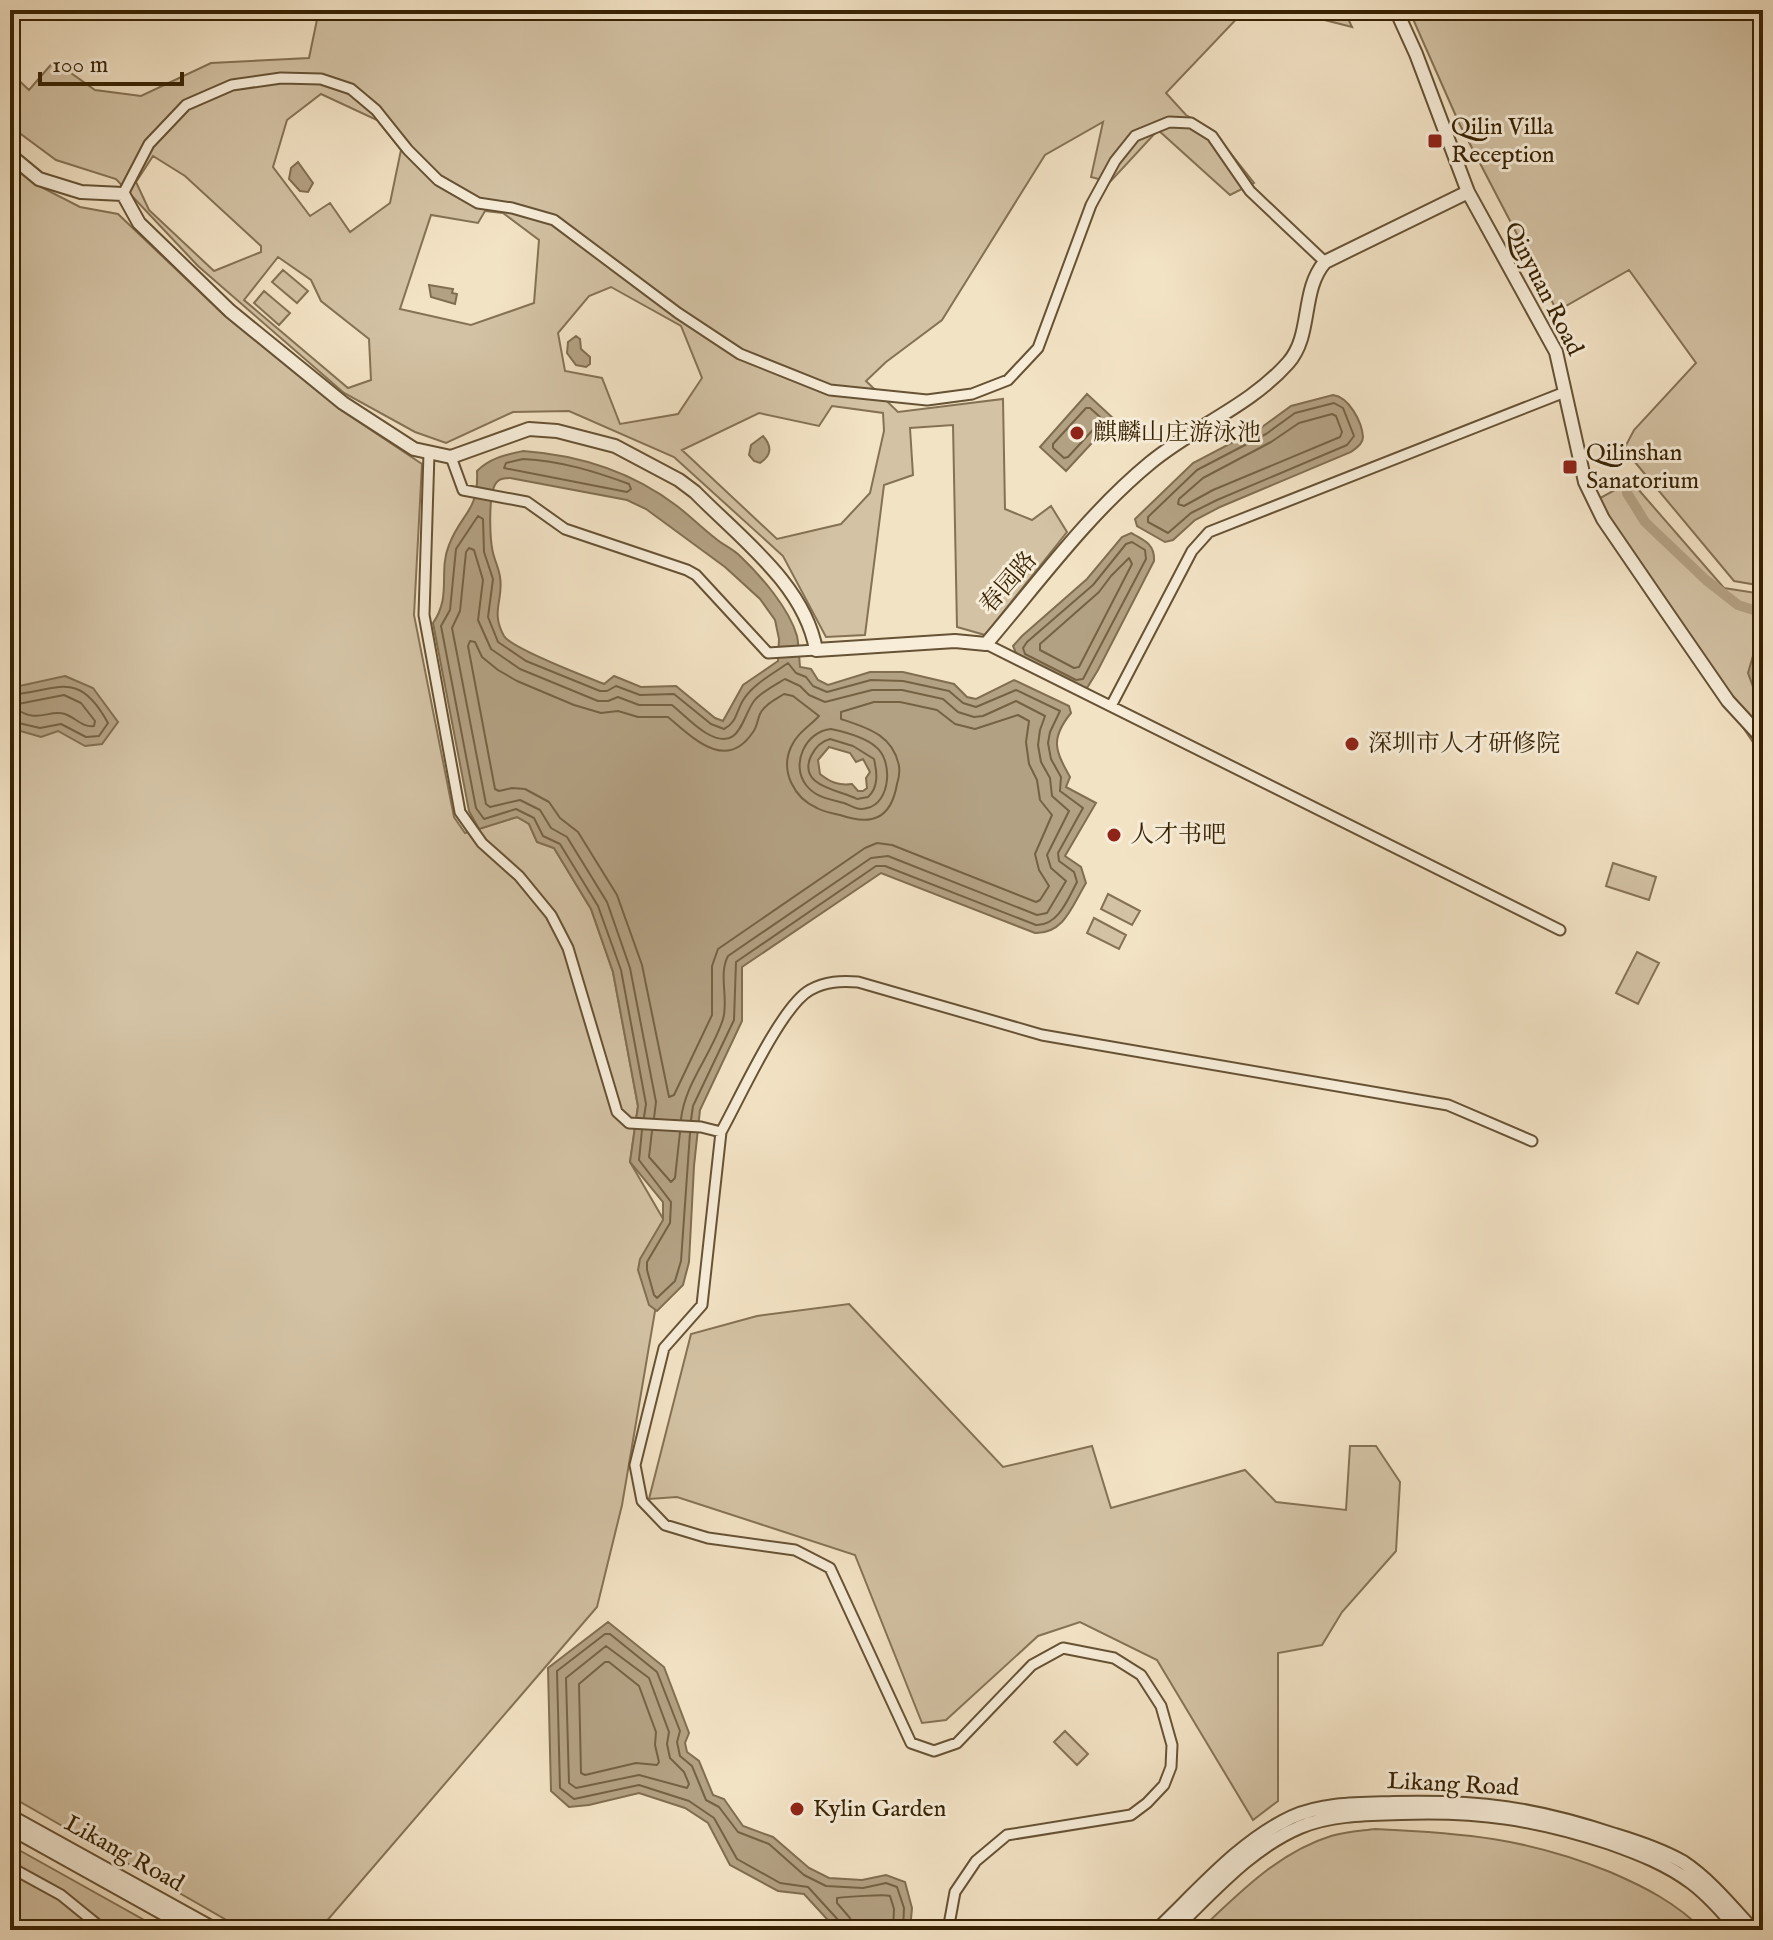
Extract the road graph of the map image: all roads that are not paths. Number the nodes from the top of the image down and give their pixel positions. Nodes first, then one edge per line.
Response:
1 (1396, 10) edge
2 (10, 155) edge
3 (1468, 192) junction
4 (123, 194) junction
5 (1325, 262) junction
6 (1565, 392) junction
7 (429, 453) junction
8 (451, 457) junction
9 (986, 644) junction
10 (816, 650) junction
11 (1111, 706) junction
12 (1763, 739) edge
13 (1560, 930) dead end
14 (721, 1132) junction
15 (1532, 1141) dead end
16 (10, 1816) edge
17 (10, 1828) edge
18 (10, 1867) edge
19 (104, 1930) edge
20 (193, 1930) edge
21 (216, 1930) edge
22 (948, 1930) edge
23 (1157, 1930) edge
24 (1173, 1930) edge
25 (1738, 1930) edge
26 (1753, 1930) edge

1 - 3 street, Qinyuan Road
2 - 4 street
3 - 5 street
3 - 6 street, Qinyuan Road
4 - 5 street
4 - 7 street
5 - 9 street, 春园路
6 - 11 street
6 - 12 street, Qinyuan Road
7 - 8 street
7 - 14 street
8 - 10 street
8 - 10 street
9 - 10 street, 春园路
9 - 11 street
11 - 13 street
14 - 15 street
14 - 22 street
16 - 21 street, Likang Road
17 - 20 street, Likang Road
18 - 19 street
23 - 26 street, Likang Road
24 - 25 street, Likang Road

